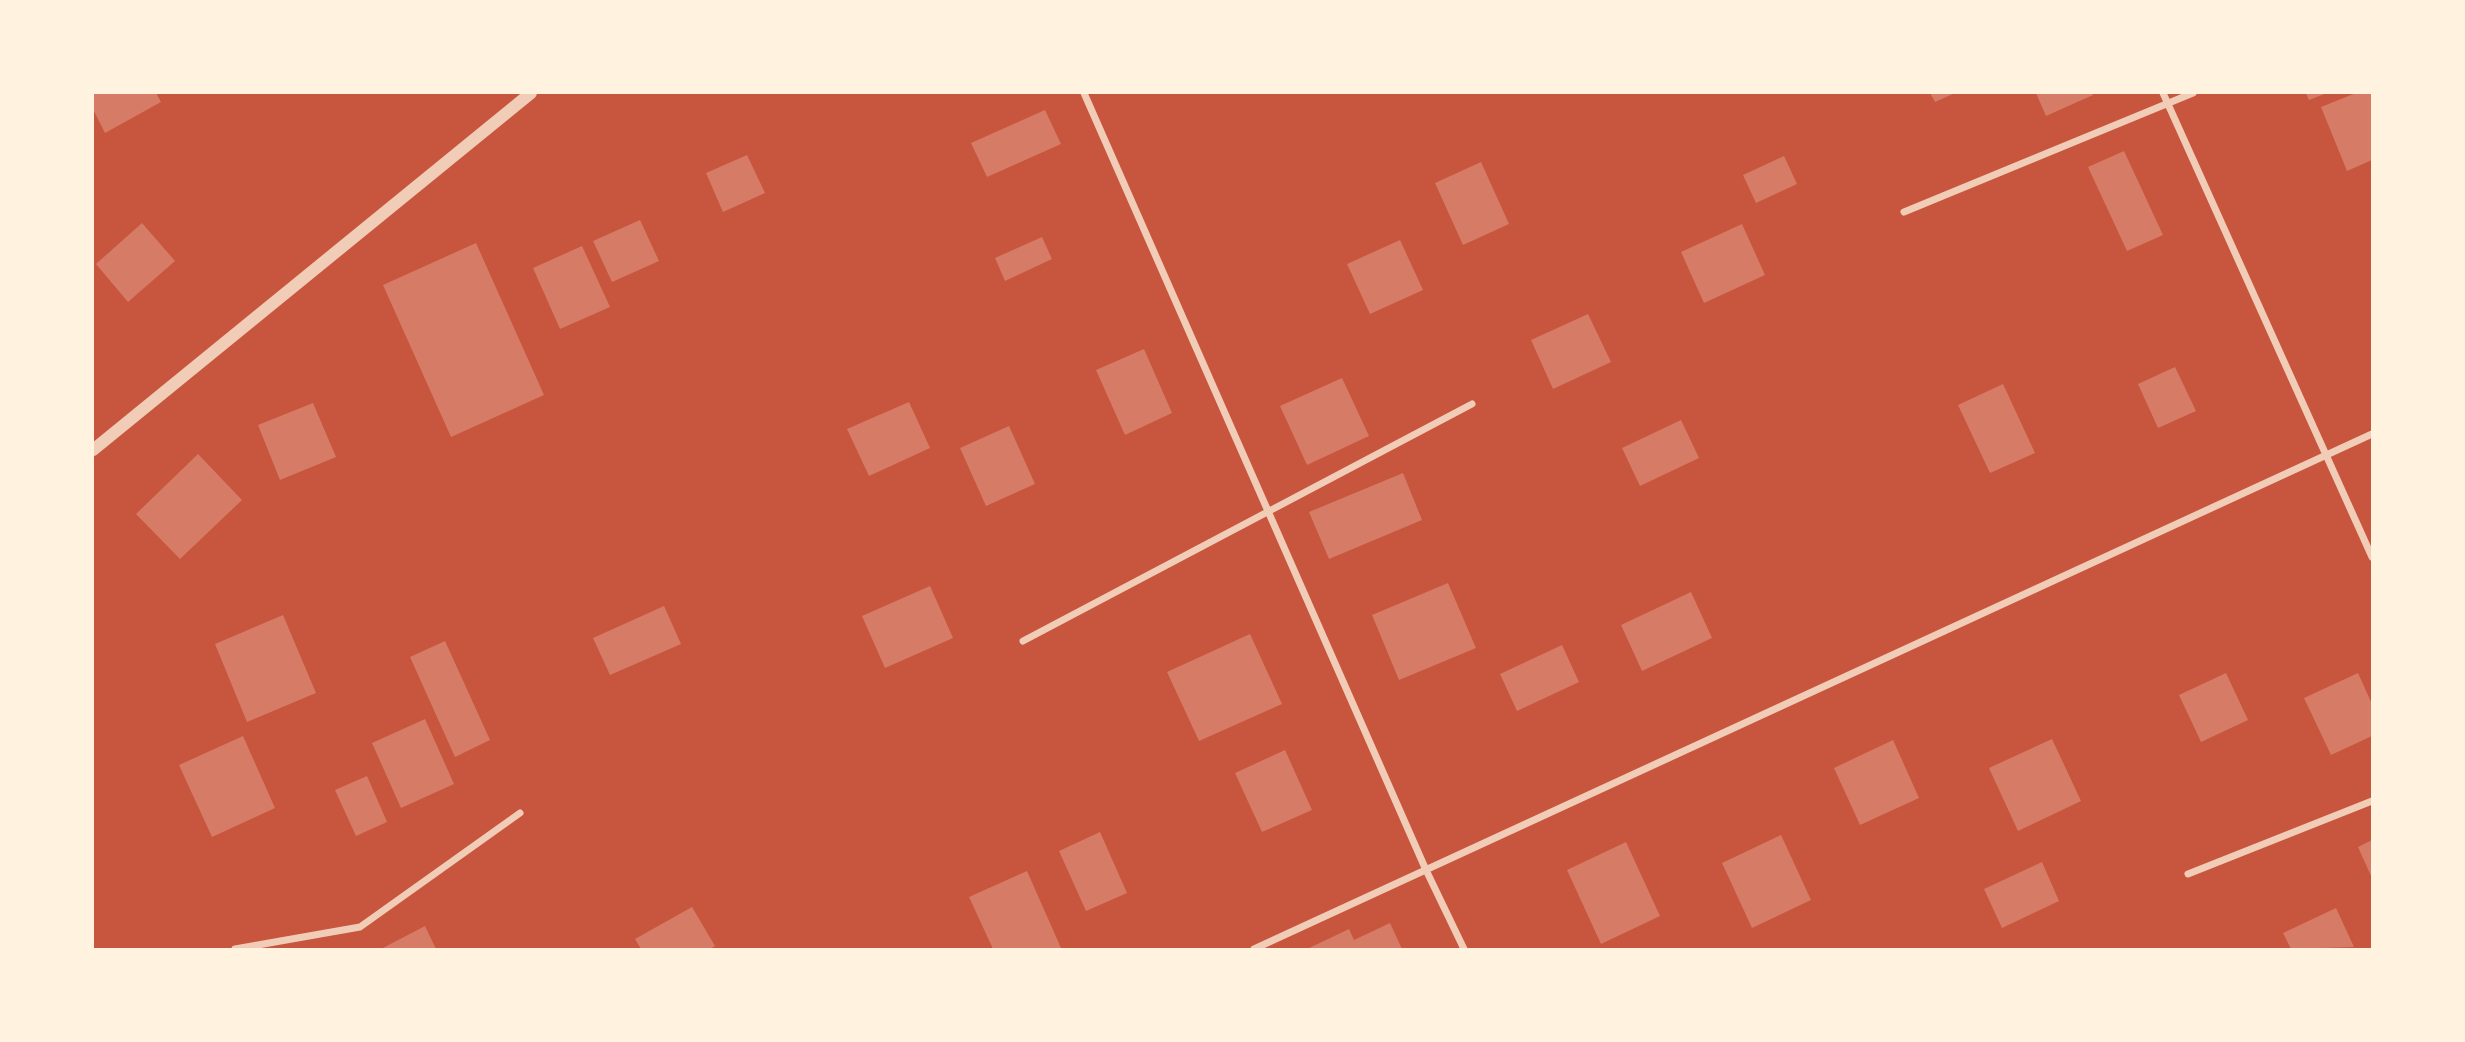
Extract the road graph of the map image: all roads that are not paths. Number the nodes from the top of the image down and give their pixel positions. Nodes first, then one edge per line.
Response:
1 (531, 93) edge
2 (1084, 93) edge
3 (2163, 93) edge
4 (2193, 93) edge
5 (515, 98) edge
6 (2168, 104) junction
7 (1904, 212) dead end
8 (1472, 404) dead end
9 (2372, 434) edge
10 (93, 450) edge
11 (2327, 454) junction
12 (1269, 509) junction
13 (2372, 557) edge
14 (1023, 641) dead end
15 (2372, 801) edge
16 (520, 813) dead end
17 (1426, 870) junction
18 (2188, 874) dead end
19 (235, 949) edge
20 (1254, 949) edge
21 (1464, 949) edge

1 - 5 street
2 - 12 street
3 - 6 street
4 - 6 street
5 - 10 street
6 - 7 street
6 - 11 street
8 - 12 street
9 - 11 street
11 - 13 street
11 - 17 street
12 - 14 street
12 - 17 street
15 - 18 street
16 - 19 street
17 - 20 street
17 - 21 street

